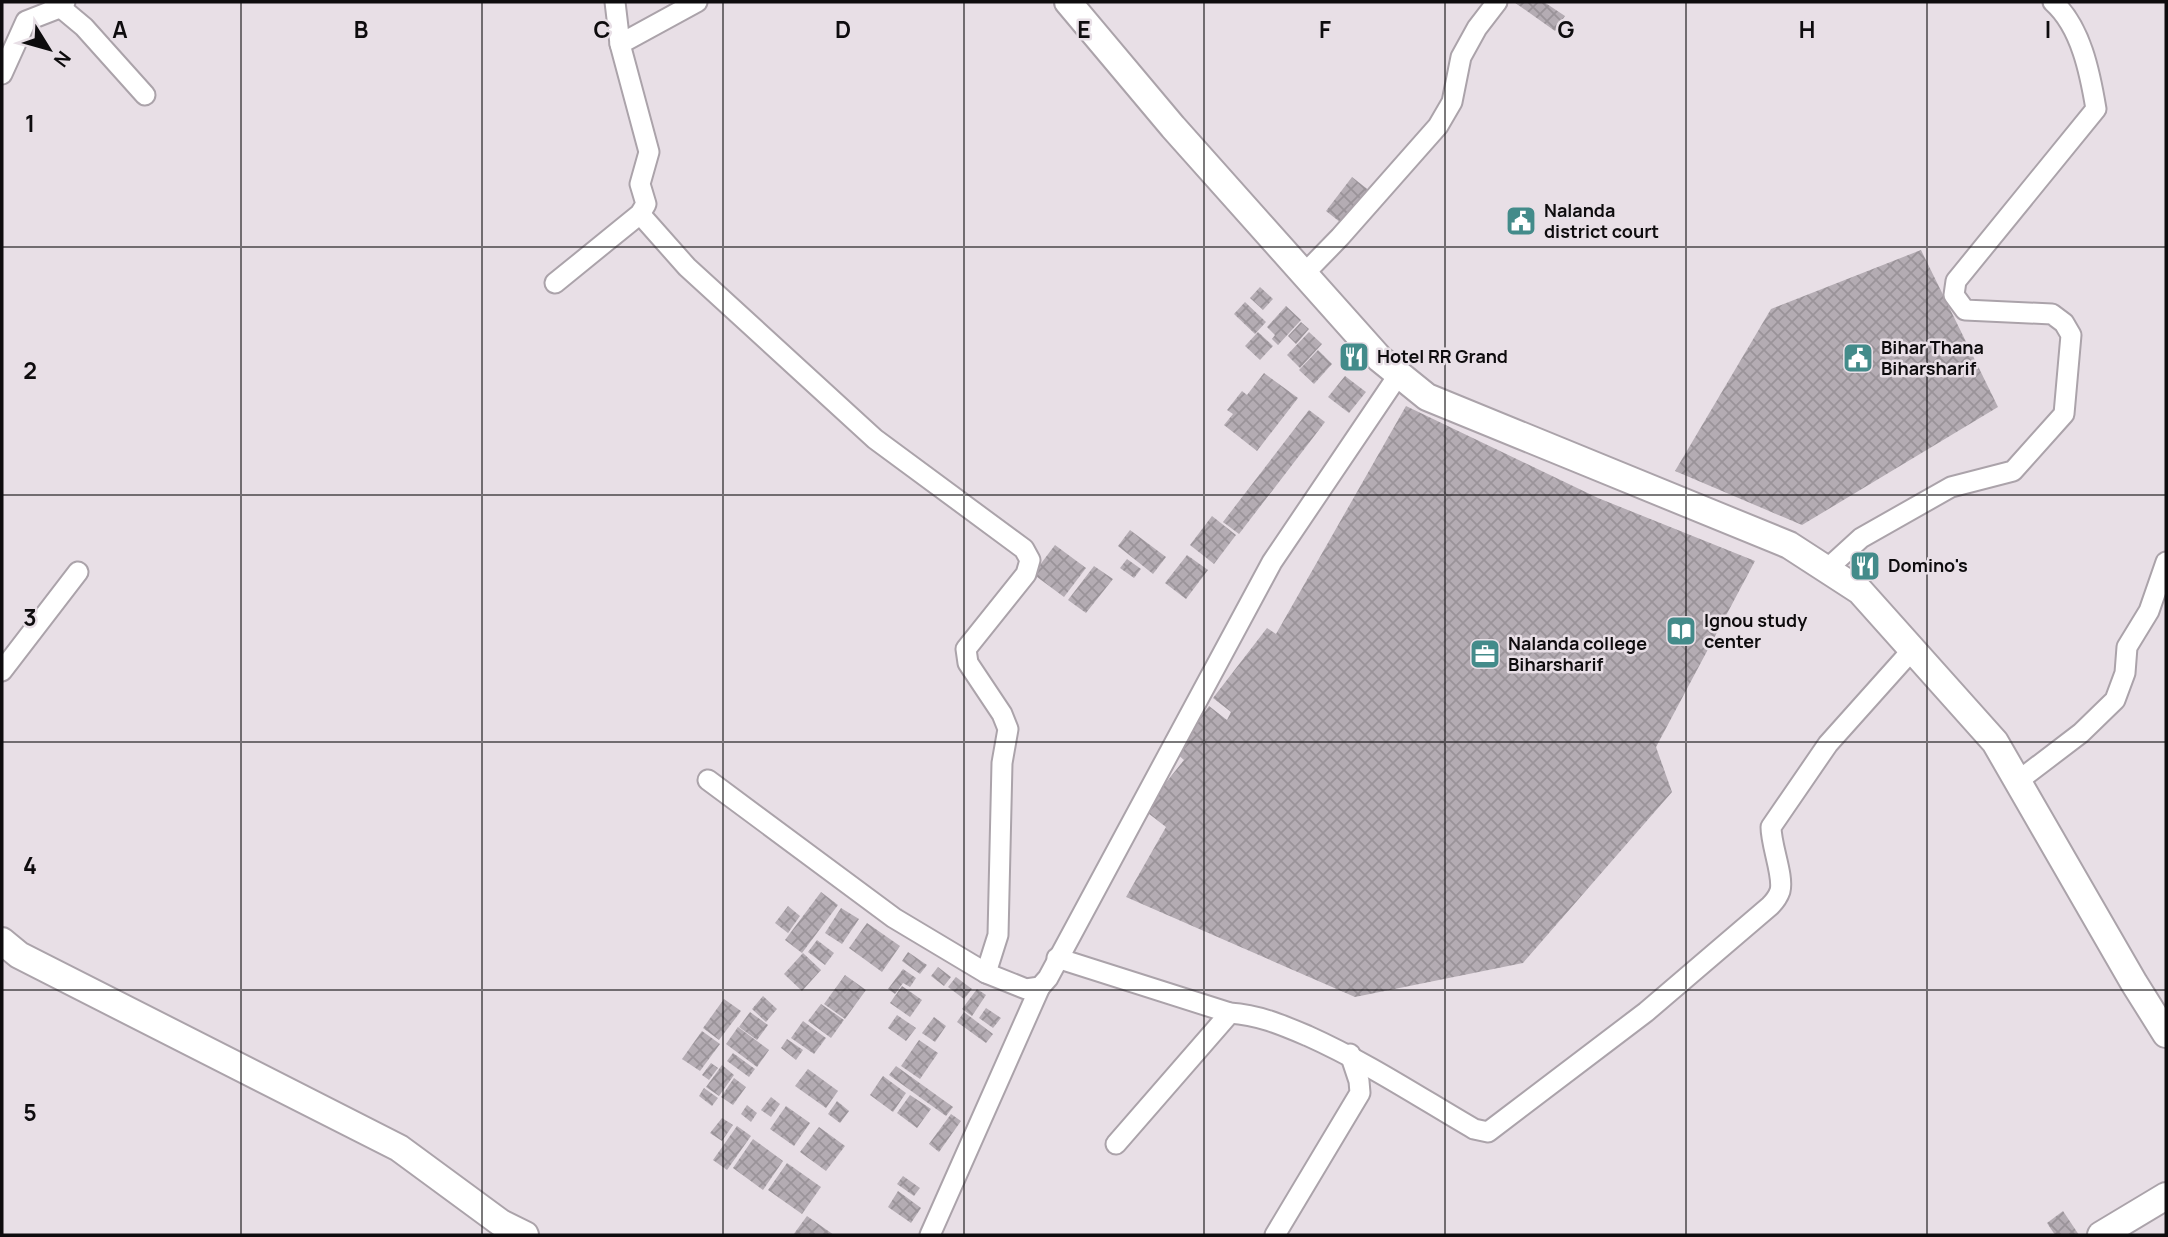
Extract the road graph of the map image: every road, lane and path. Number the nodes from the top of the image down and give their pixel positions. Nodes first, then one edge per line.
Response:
1 (615, 2) edge
2 (697, 2) edge
3 (1068, 2) edge
4 (1497, 2) edge
5 (2053, 2) edge
6 (60, 3) edge
7 (621, 44) junction
8 (2, 74) edge
9 (145, 95) dead end
10 (640, 214) junction
11 (1304, 274) junction
12 (555, 283) dead end
13 (1399, 374) junction
14 (2166, 562) edge
15 (1827, 569) junction
16 (78, 572) dead end
17 (1913, 649) junction
18 (2, 671) edge
19 (708, 779) dead end
20 (2018, 781) junction
21 (2, 941) edge
22 (1058, 958) junction
23 (986, 973) junction
24 (1040, 987) junction
25 (1230, 1013) junction
26 (2166, 1034) edge
27 (1350, 1054) junction
28 (1116, 1144) dead end
29 (2166, 1196) edge
30 (525, 1235) edge
31 (930, 1235) edge
32 (1275, 1235) edge
33 (2101, 1235) edge

1 - 7 street
2 - 7 street
3 - 11 main road
4 - 11 street
5 - 15 street
6 - 8 street
6 - 9 street
7 - 10 street
10 - 12 street
10 - 23 street
11 - 13 main road
13 - 15 main road
13 - 22 street
14 - 20 street
15 - 17 main road
16 - 18 street
17 - 20 main road
17 - 27 street
19 - 23 street
20 - 26 main road
21 - 30 main road
22 - 24 street
22 - 25 street
23 - 24 street
24 - 31 street
25 - 27 street
25 - 28 street
27 - 32 street
29 - 33 main road

